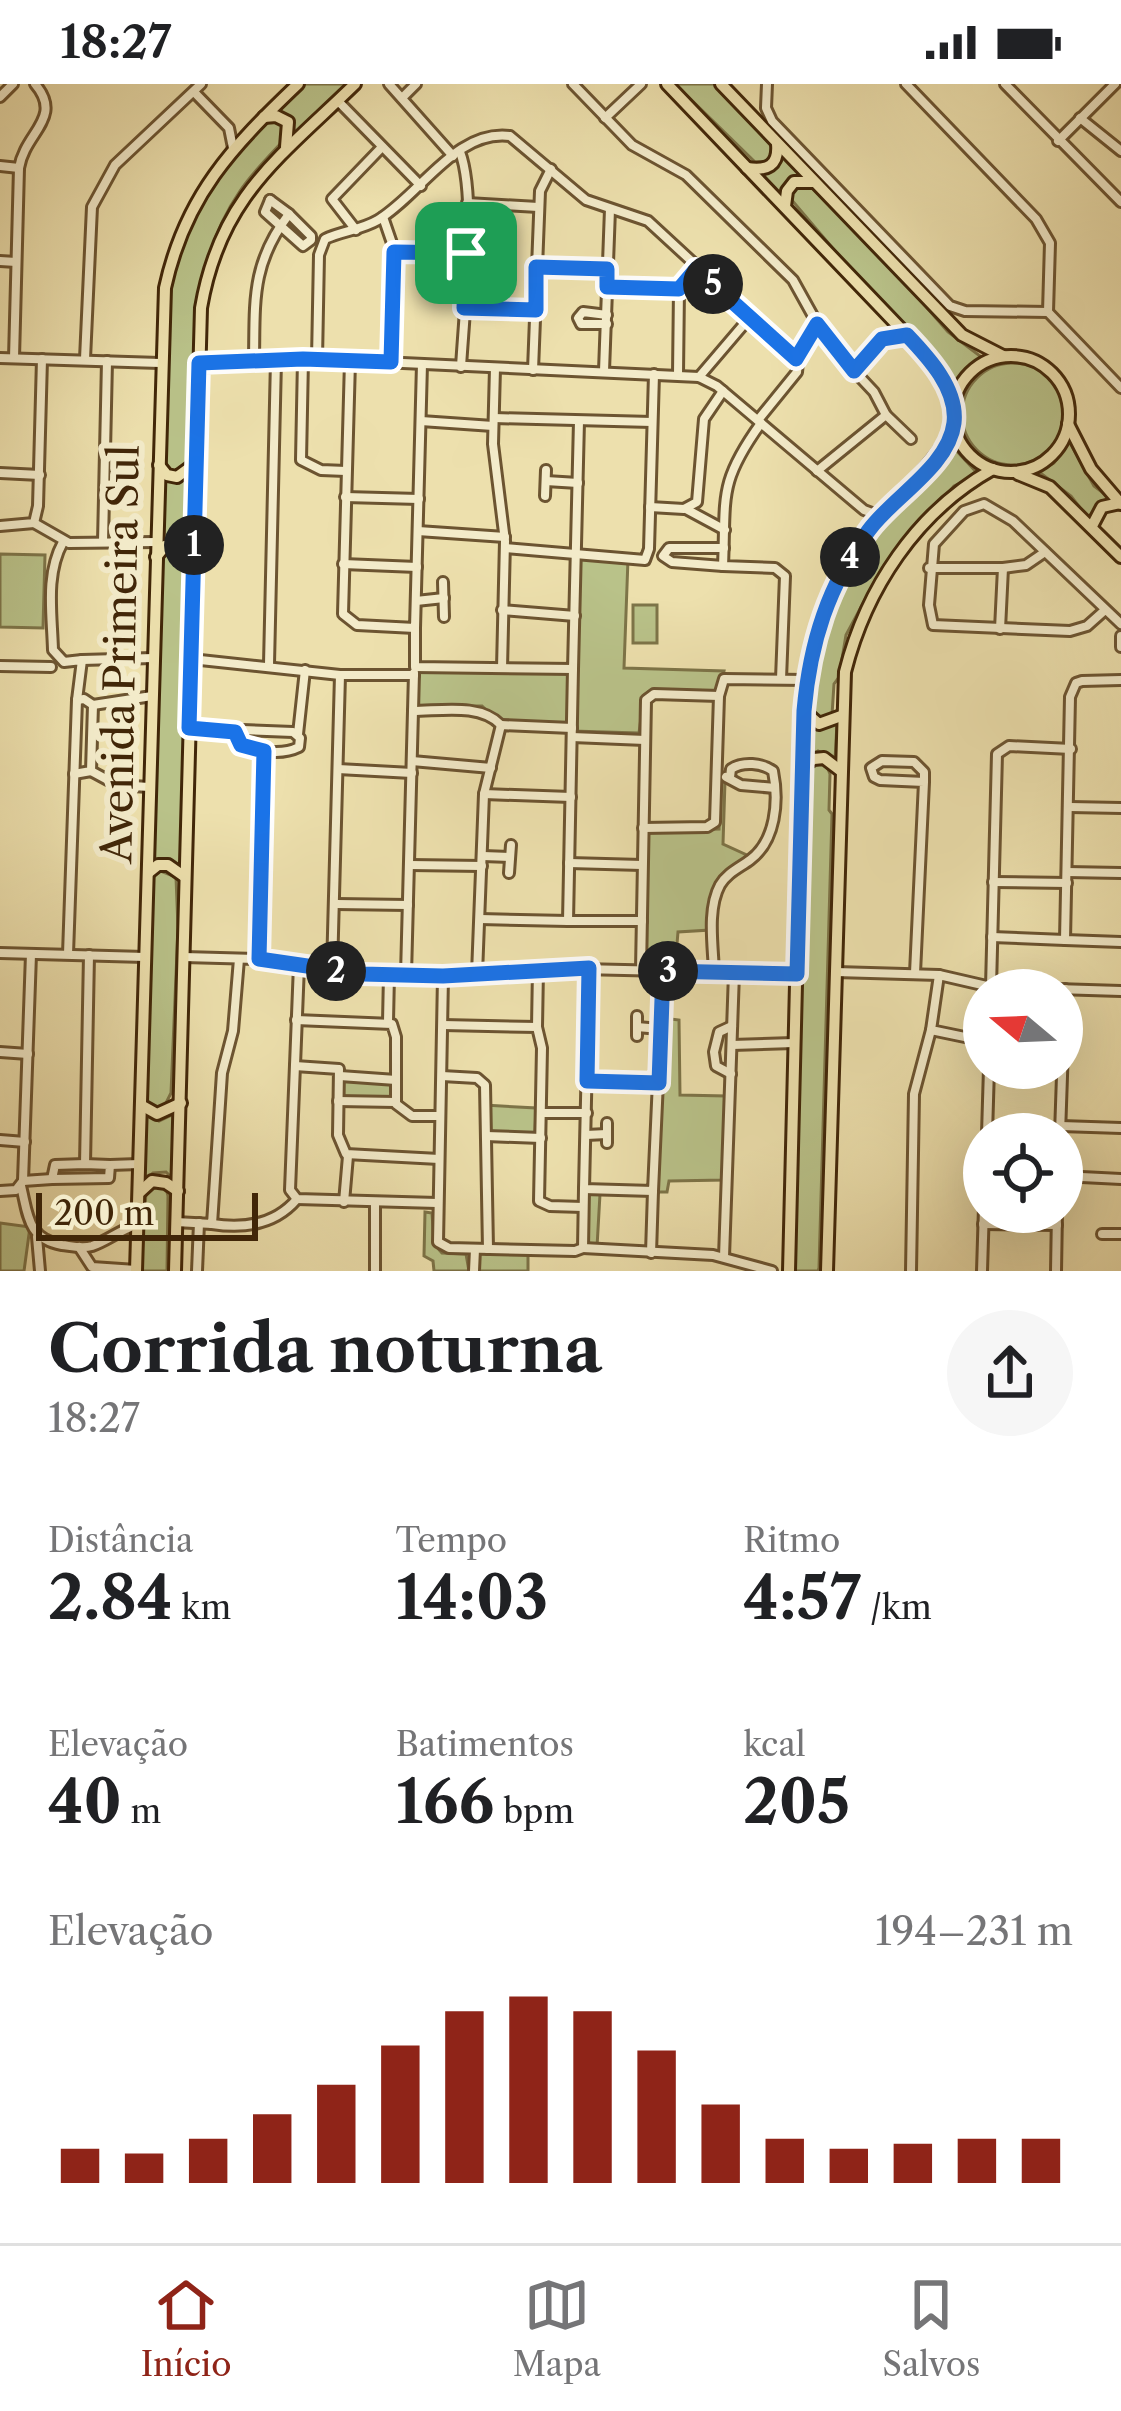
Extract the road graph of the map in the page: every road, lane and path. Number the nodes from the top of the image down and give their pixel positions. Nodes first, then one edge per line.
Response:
1 (13, 84) edge
2 (35, 84) edge
3 (298, 84) edge
4 (355, 84) edge
5 (389, 84) edge
6 (416, 84) edge
7 (573, 84) edge
8 (641, 84) edge
9 (667, 84) edge
10 (721, 84) edge
11 (767, 84) edge
12 (906, 84) edge
13 (1005, 84) edge
14 (1115, 84) edge
15 (198, 88) edge
16 (0, 97) edge
17 (402, 98) junction
18 (338, 101) junction
19 (263, 116) junction
20 (605, 118) junction
21 (1080, 118) junction
22 (229, 128) junction
23 (249, 132) junction
24 (1058, 140) junction
25 (777, 144) junction
26 (382, 147) junction
27 (233, 148) junction
28 (285, 150) junction
29 (1121, 151) edge
30 (457, 154) junction
31 (0, 166) edge
32 (747, 168) junction
33 (19, 169) junction
34 (551, 169) junction
35 (817, 183) junction
36 (421, 186) junction
37 (1121, 202) edge
38 (467, 203) junction
39 (785, 206) junction
40 (538, 207) junction
41 (610, 209) junction
42 (290, 214) junction
43 (383, 217) junction
44 (279, 228) junction
45 (357, 231) junction
46 (394, 252) junction
47 (466, 253) junction
48 (0, 261) edge
49 (16, 262) junction
50 (536, 267) junction
51 (607, 269) junction
52 (696, 269) junction
53 (607, 287) junction
54 (679, 289) junction
55 (464, 308) junction
56 (536, 310) junction
57 (1048, 312) junction
58 (751, 316) junction
59 (817, 324) junction
60 (907, 335) junction
61 (1003, 356) junction
62 (0, 358) edge
63 (14, 358) junction
64 (41, 359) junction
65 (85, 359) junction
66 (303, 359) junction
67 (317, 359) junction
68 (796, 359) junction
69 (254, 360) junction
70 (276, 360) junction
71 (107, 361) junction
72 (350, 361) junction
73 (160, 362) junction
74 (391, 362) junction
75 (199, 363) junction
76 (422, 364) junction
77 (461, 367) junction
78 (495, 368) junction
79 (533, 370) junction
80 (604, 371) junction
81 (854, 371) junction
82 (654, 374) junction
83 (678, 374) junction
84 (699, 377) junction
85 (1121, 388) edge
86 (723, 392) junction
87 (953, 406) junction
88 (886, 415) junction
89 (421, 421) junction
90 (579, 421) junction
91 (494, 422) junction
92 (652, 422) junction
93 (759, 422) junction
94 (1068, 424) junction
95 (954, 426) junction
96 (911, 439) dead end
97 (196, 463) junction
98 (158, 465) junction
99 (993, 469) junction
100 (546, 470) dead end
101 (346, 471) junction
102 (817, 471) junction
103 (1012, 472) junction
104 (0, 473) edge
105 (40, 475) junction
106 (545, 481) junction
107 (578, 483) junction
108 (345, 496) junction
109 (545, 496) dead end
110 (419, 499) junction
111 (1120, 503) edge
112 (650, 507) junction
113 (684, 508) junction
114 (864, 510) junction
115 (880, 516) junction
116 (34, 523) junction
117 (0, 526) edge
118 (1092, 526) junction
119 (870, 529) junction
120 (724, 530) junction
121 (418, 531) junction
122 (63, 542) junction
123 (103, 542) junction
124 (138, 542) junction
125 (156, 542) junction
126 (505, 543) junction
127 (724, 548) junction
128 (1045, 551) junction
129 (576, 554) junction
130 (156, 557) junction
131 (1121, 557) edge
132 (194, 559) junction
133 (343, 564) junction
134 (417, 566) junction
135 (723, 566) junction
136 (929, 568) junction
137 (1003, 568) junction
138 (443, 582) dead end
139 (445, 598) junction
140 (416, 601) junction
141 (502, 610) junction
142 (1105, 610) junction
143 (444, 616) dead end
144 (575, 616) junction
145 (1121, 624) edge
146 (415, 628) junction
147 (1000, 629) junction
148 (1121, 636) edge
149 (1121, 647) edge
150 (153, 658) junction
151 (191, 658) junction
152 (82, 660) junction
153 (269, 664) junction
154 (0, 666) edge
155 (51, 668) dead end
156 (502, 668) junction
157 (573, 669) junction
158 (305, 670) junction
159 (414, 671) junction
160 (340, 675) junction
161 (781, 679) junction
162 (807, 680) junction
163 (1121, 680) edge
164 (152, 696) junction
165 (718, 696) junction
166 (77, 700) junction
167 (93, 705) junction
168 (412, 711) junction
169 (804, 711) junction
170 (841, 716) junction
171 (501, 725) junction
172 (189, 728) junction
173 (235, 732) junction
174 (572, 732) junction
175 (298, 734) junction
176 (645, 740) junction
177 (1071, 749) junction
178 (264, 751) junction
179 (412, 761) junction
180 (801, 767) junction
181 (490, 768) junction
182 (338, 769) junction
183 (91, 771) junction
184 (841, 771) junction
185 (412, 773) junction
186 (74, 774) junction
187 (718, 777) junction
188 (730, 777) junction
189 (925, 782) junction
190 (149, 787) junction
191 (775, 788) junction
192 (484, 794) junction
193 (571, 797) junction
194 (1070, 807) junction
195 (1121, 808) edge
196 (643, 828) junction
197 (511, 845) dead end
198 (510, 857) junction
199 (482, 861) junction
200 (569, 863) junction
201 (410, 865) junction
202 (642, 866) junction
203 (1067, 872) junction
204 (148, 873) junction
205 (509, 873) dead end
206 (1121, 873) edge
207 (185, 877) junction
208 (993, 882) junction
209 (1067, 884) junction
210 (336, 904) junction
211 (408, 905) junction
212 (480, 919) junction
213 (568, 920) junction
214 (642, 922) junction
215 (992, 937) junction
216 (1065, 940) junction
217 (1121, 942) edge
218 (0, 953) edge
219 (31, 954) junction
220 (68, 954) junction
221 (89, 955) junction
222 (145, 957) junction
223 (184, 957) junction
224 (238, 959) junction
225 (259, 959) junction
226 (299, 965) junction
227 (538, 968) junction
228 (589, 968) junction
229 (991, 969) edge
230 (332, 970) junction
231 (640, 970) junction
232 (663, 971) junction
233 (714, 972) junction
234 (835, 972) junction
235 (734, 973) junction
236 (915, 973) junction
237 (389, 974) junction
238 (477, 974) junction
239 (797, 974) junction
240 (406, 975) junction
241 (940, 975) junction
242 (443, 976) junction
243 (963, 980) edge
244 (1083, 990) edge
245 (1121, 991) edge
246 (296, 1020) junction
247 (388, 1022) junction
248 (443, 1025) junction
249 (637, 1026) dead end
250 (732, 1026) junction
251 (537, 1027) junction
252 (661, 1029) junction
253 (931, 1030) junction
254 (963, 1037) edge
255 (788, 1044) junction
256 (732, 1045) junction
257 (0, 1052) edge
258 (28, 1054) junction
259 (295, 1066) junction
260 (731, 1074) junction
261 (340, 1076) junction
262 (442, 1076) junction
263 (396, 1079) junction
264 (587, 1081) junction
265 (659, 1083) junction
266 (338, 1101) junction
267 (395, 1102) junction
268 (181, 1103) junction
269 (141, 1105) junction
270 (542, 1113) junction
271 (586, 1113) junction
272 (440, 1116) junction
273 (1121, 1128) edge
274 (1083, 1129) edge
275 (607, 1133) dead end
276 (586, 1135) junction
277 (486, 1136) junction
278 (541, 1138) junction
279 (0, 1140) edge
280 (25, 1142) junction
281 (348, 1156) junction
282 (439, 1160) junction
283 (85, 1164) junction
284 (139, 1164) junction
285 (110, 1165) junction
286 (1083, 1177) edge
287 (52, 1179) junction
288 (1121, 1179) edge
289 (22, 1183) junction
290 (584, 1189) junction
291 (0, 1191) edge
292 (178, 1191) junction
293 (653, 1191) junction
294 (139, 1192) junction
295 (297, 1199) junction
296 (344, 1202) junction
297 (374, 1203) junction
298 (437, 1204) junction
299 (583, 1207) junction
300 (176, 1222) junction
301 (199, 1223) junction
302 (212, 1224) junction
303 (137, 1225) junction
304 (983, 1233) edge
305 (1057, 1233) edge
306 (37, 1234) junction
307 (1102, 1234) dead end
308 (1121, 1234) edge
309 (79, 1247) junction
310 (475, 1249) junction
311 (488, 1249) junction
312 (583, 1249) junction
313 (651, 1253) junction
314 (713, 1256) junction
315 (724, 1258) junction
316 (761, 1265) junction
317 (789, 1265) edge
318 (136, 1270) edge
319 (827, 1270) edge
320 (40, 1271) edge
321 (175, 1271) edge
322 (197, 1271) edge
323 (375, 1271) edge
324 (474, 1271) edge
325 (712, 1271) edge
326 (772, 1271) edge
327 (911, 1271) edge
328 (982, 1271) edge
329 (1056, 1271) edge

1 - 16 street
2 - 33 street
3 - 19 main road, Avenida Primeira Sul
4 - 18 main road, Avenida Primeira Sul
5 - 17 street
6 - 17 street
7 - 20 street
8 - 20 street
9 - 32 main road
10 - 25 main road
11 - 57 street
12 - 57 street
13 - 24 street
14 - 21 street
15 - 22 street
15 - 65 street
17 - 30 street
18 - 26 street
18 - 28 main road, Avenida Primeira Sul
19 - 23 main road, Avenida Primeira Sul
19 - 28 main road
20 - 59 street
21 - 24 street
21 - 29 street
22 - 23 street
22 - 27 street
23 - 27 main road, Avenida Primeira Sul
24 - 37 street
25 - 32 main road
25 - 35 main road
26 - 36 street
26 - 45 street
27 - 73 main road, Avenida Primeira Sul
28 - 75 main road, Avenida Primeira Sul
30 - 34 street
30 - 36 street
30 - 38 street
31 - 33 street
32 - 39 main road
33 - 49 street
34 - 40 street
34 - 41 street
35 - 39 main road
35 - 61 main road
36 - 43 street
38 - 40 street
38 - 47 street
39 - 60 main road
40 - 50 street
41 - 51 street
41 - 52 street
42 - 44 street
42 - 44 street
42 - 44 street
43 - 45 street
43 - 46 street
44 - 69 street
45 - 67 street
46 - 47 street
46 - 74 street
47 - 55 street
48 - 49 street
49 - 63 street
50 - 51 street
50 - 56 street
51 - 53 street
52 - 54 street
52 - 58 street
53 - 54 street
53 - 80 street
54 - 83 street
55 - 56 street
55 - 77 street
56 - 79 street
57 - 85 street
58 - 68 street
58 - 84 street
59 - 68 street
59 - 81 street
60 - 81 street
60 - 87 main road
61 - 87 main road
61 - 94 main road
62 - 63 street
63 - 64 street
64 - 65 street
64 - 105 street
65 - 71 street
66 - 67 street
66 - 70 street
66 - 101 street
67 - 72 street
68 - 93 street
69 - 70 street
69 - 75 street
70 - 153 street
71 - 73 street
71 - 123 street
72 - 74 street
72 - 101 street
73 - 98 main road, Avenida Primeira Sul
74 - 76 street
75 - 97 main road, Avenida Primeira Sul
76 - 77 street
76 - 89 street
77 - 78 street
78 - 79 street
78 - 91 street
79 - 80 street
80 - 82 street
81 - 88 street
82 - 83 street
82 - 92 street
83 - 84 street
84 - 86 street
86 - 93 street
86 - 113 street
87 - 95 main road
88 - 96 street
88 - 102 street
89 - 91 street
89 - 110 street
90 - 91 street
90 - 92 street
90 - 107 street
91 - 126 street
92 - 112 street
93 - 102 street
93 - 120 street
94 - 103 main road
94 - 111 main road
95 - 99 main road
95 - 115 main road
97 - 98 main road
97 - 132 main road, Avenida Primeira Sul
98 - 125 main road, Avenida Primeira Sul
99 - 103 main road
99 - 170 main road
100 - 106 street
101 - 108 street
102 - 114 street
103 - 118 main road
104 - 105 street
105 - 116 street
106 - 107 street
106 - 109 street
107 - 129 street
108 - 110 street
108 - 133 street
110 - 121 street
111 - 118 main road
112 - 113 street
112 - 129 street
113 - 120 street
114 - 115 street
114 - 119 street
115 - 119 main road
116 - 117 street
116 - 122 street
118 - 131 main road
119 - 162 main road
120 - 127 street
121 - 126 street
121 - 134 street
122 - 123 street
122 - 152 street
123 - 124 street
124 - 125 street
124 - 130 street
125 - 130 main road, Avenida Primeira Sul
126 - 129 street
126 - 141 street
127 - 135 street
127 - 135 street
128 - 136 street
128 - 137 street
128 - 142 street
129 - 144 street
130 - 132 main road
130 - 150 main road, Avenida Primeira Sul
132 - 151 main road, Avenida Primeira Sul
133 - 134 street
133 - 146 street
134 - 140 street
135 - 161 street
136 - 137 street
136 - 147 street
137 - 147 street
138 - 139 street
139 - 140 street
139 - 143 street
140 - 146 street
141 - 144 street
141 - 156 street
142 - 145 street
142 - 147 street
144 - 157 street
146 - 159 street
148 - 149 street
150 - 152 street
150 - 164 main road, Avenida Primeira Sul
151 - 153 street
151 - 172 main road, Avenida Primeira Sul
152 - 166 street
153 - 158 street
154 - 155 street
156 - 157 street
156 - 159 street
157 - 174 street
158 - 160 street
158 - 175 street
159 - 160 street
159 - 168 street
160 - 182 street
161 - 162 street
161 - 165 street
162 - 169 main road
163 - 177 street
164 - 167 street
164 - 190 main road, Avenida Primeira Sul
165 - 176 street
165 - 187 street
166 - 167 street
166 - 186 street
167 - 183 street
168 - 171 street
168 - 179 street
169 - 170 main road
169 - 180 main road
170 - 184 main road
171 - 174 street
171 - 181 street
172 - 173 street
172 - 207 main road, Avenida Primeira Sul
173 - 175 street
173 - 178 street
174 - 176 street
174 - 193 street
175 - 178 street
176 - 196 street
177 - 194 street
177 - 208 street
178 - 225 street
179 - 181 street
179 - 185 street
180 - 184 main road
180 - 239 main road
181 - 192 street
182 - 185 street
182 - 210 street
183 - 186 street
183 - 190 street
184 - 234 main road
185 - 201 street
186 - 220 street
187 - 188 street
187 - 196 street
188 - 191 street
188 - 191 street
189 - 189 street
189 - 236 street
190 - 204 main road, Avenida Primeira Sul
191 - 233 street
192 - 193 street
192 - 199 street
193 - 200 street
194 - 195 street
194 - 203 street
196 - 202 street
197 - 198 street
198 - 199 street
198 - 205 street
199 - 201 street
199 - 212 street
200 - 202 street
200 - 213 street
201 - 211 street
202 - 214 street
203 - 206 street
203 - 209 street
204 - 207 main road
204 - 222 main road, Avenida Primeira Sul
207 - 223 main road, Avenida Primeira Sul
208 - 209 street
208 - 215 street
209 - 216 street
210 - 211 street
210 - 230 street
211 - 240 street
212 - 213 street
212 - 238 street
213 - 214 street
214 - 231 street
215 - 216 street
215 - 229 street
216 - 217 street
218 - 219 street
219 - 220 street
219 - 258 street
220 - 221 street
221 - 222 street
221 - 283 street
222 - 269 main road, Avenida Primeira Sul
223 - 224 street
223 - 268 main road, Avenida Primeira Sul
224 - 225 street
224 - 302 street
225 - 226 street
226 - 230 street
226 - 246 street
227 - 228 street
227 - 238 street
227 - 251 street
228 - 231 street
228 - 264 street
230 - 237 street
231 - 232 street
232 - 233 street
232 - 252 street
233 - 235 street
234 - 236 street
234 - 319 main road
235 - 239 street
235 - 250 street
236 - 241 street
237 - 240 street
237 - 247 street
238 - 242 street
239 - 255 main road
240 - 242 street
241 - 243 street
241 - 253 street
242 - 248 street
244 - 245 street
246 - 247 street
246 - 259 street
247 - 263 street
248 - 251 street
248 - 262 street
249 - 252 street
250 - 256 street
250 - 260 street
251 - 270 street
252 - 265 street
253 - 254 street
253 - 327 street
255 - 256 street
255 - 317 main road
256 - 260 street
257 - 258 street
258 - 280 street
259 - 261 street
259 - 295 street
260 - 315 street
261 - 263 street
261 - 266 street
262 - 272 street
262 - 277 street
263 - 267 street
264 - 265 street
264 - 271 street
265 - 293 street
266 - 267 street
266 - 281 street
267 - 272 street
268 - 269 main road
268 - 292 main road, Avenida Primeira Sul
269 - 284 main road, Avenida Primeira Sul
270 - 271 street
270 - 278 street
271 - 276 street
272 - 282 street
273 - 274 street
275 - 276 street
276 - 290 street
277 - 278 street
277 - 311 street
278 - 299 street
279 - 280 street
280 - 289 street
281 - 282 street
281 - 296 street
282 - 298 street
283 - 285 street
283 - 287 street
284 - 285 street
284 - 294 main road, Avenida Primeira Sul
285 - 287 street
286 - 288 street
287 - 289 street
289 - 291 street
289 - 306 street
290 - 293 street
290 - 299 street
292 - 294 main road
292 - 300 main road, Avenida Primeira Sul
293 - 313 street
294 - 303 main road, Avenida Primeira Sul
295 - 296 street
295 - 302 street
296 - 297 street
297 - 298 street
297 - 323 street
298 - 310 street
299 - 312 street
300 - 301 street
300 - 321 main road, Avenida Primeira Sul
301 - 302 street
301 - 322 street
303 - 309 street
303 - 318 main road, Avenida Primeira Sul
304 - 328 street
305 - 329 street
306 - 309 street
306 - 320 street
307 - 308 street
309 - 318 street
310 - 311 street
310 - 324 street
311 - 312 street
312 - 313 street
313 - 314 street
314 - 315 street
314 - 325 street
315 - 316 street
316 - 317 street
316 - 326 street

